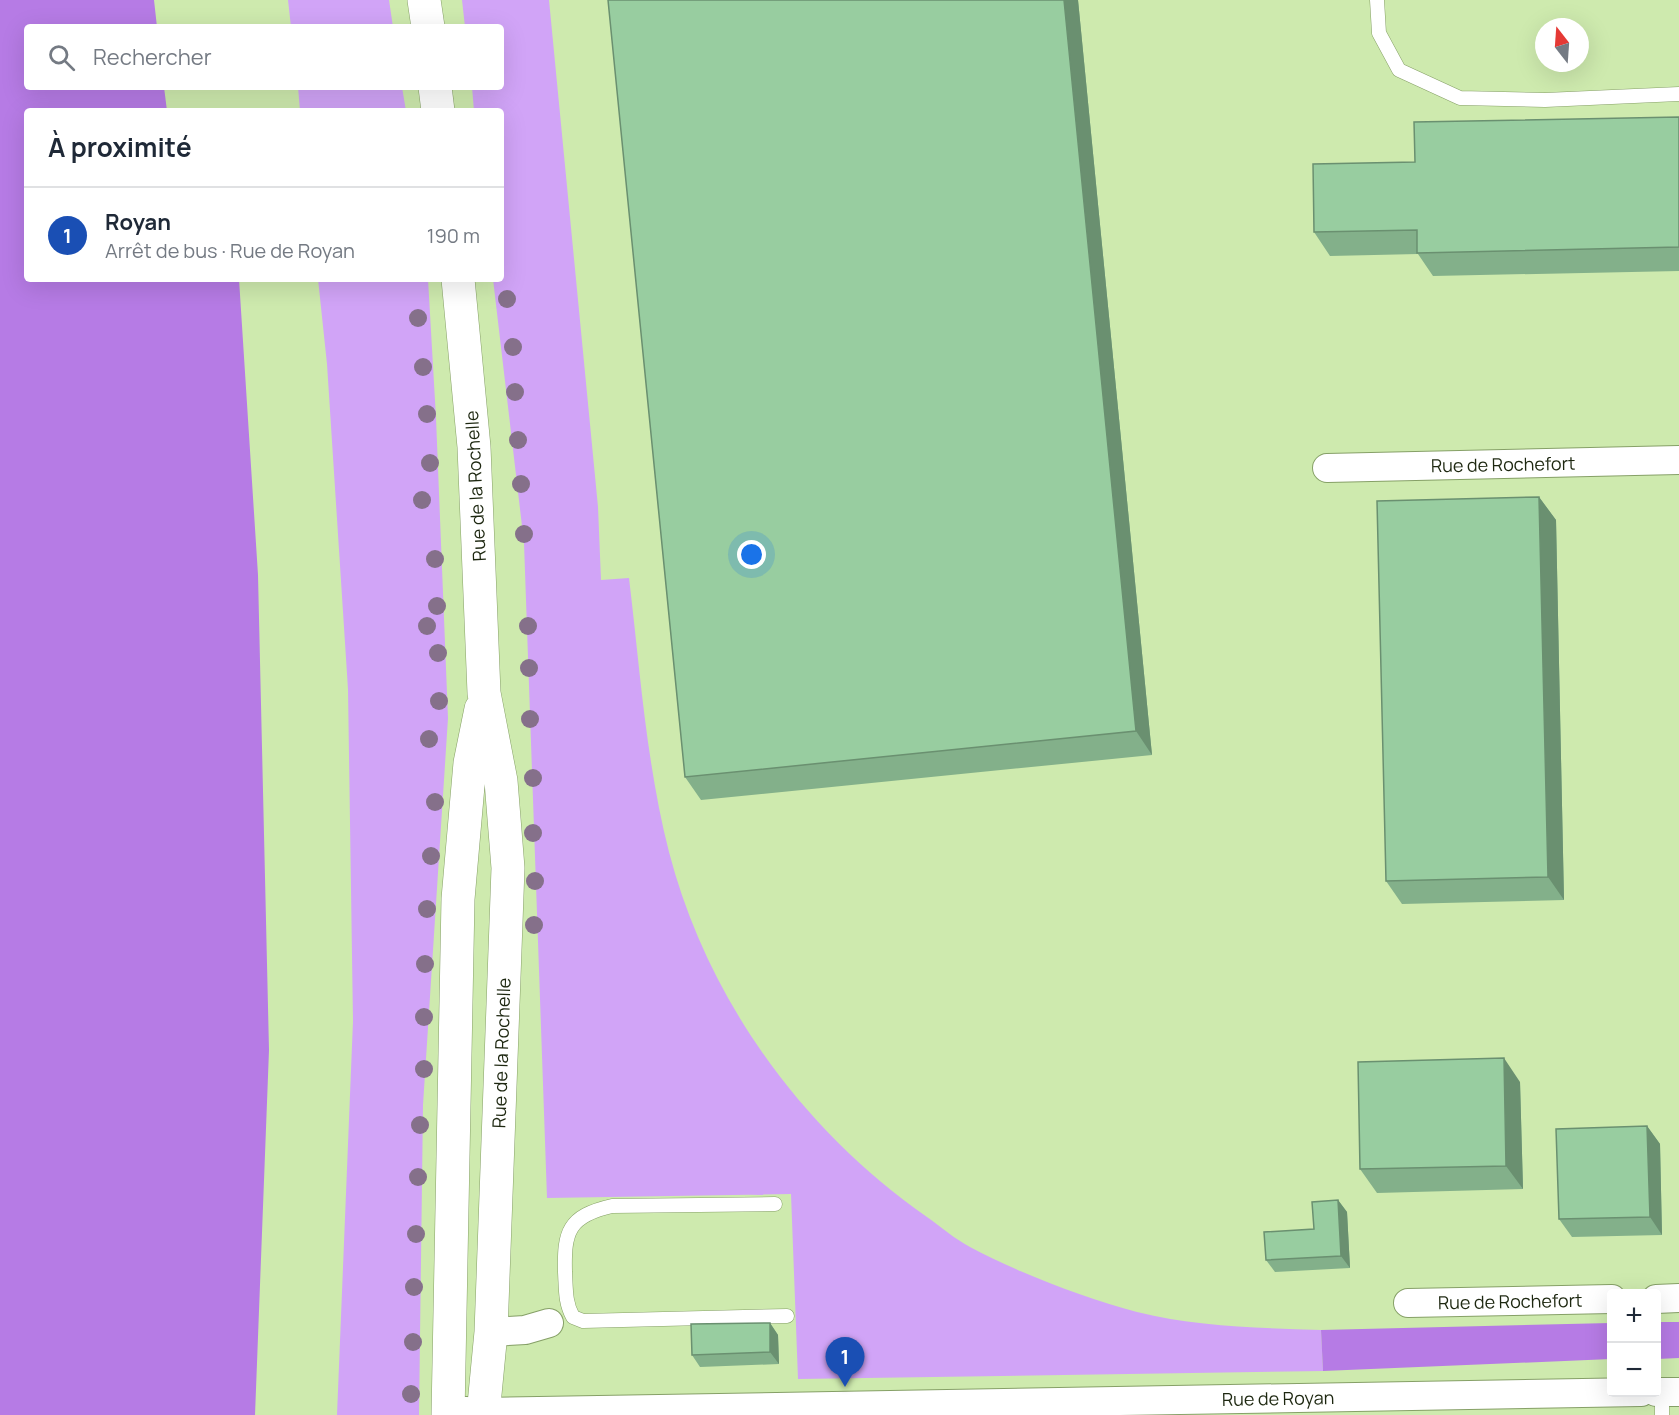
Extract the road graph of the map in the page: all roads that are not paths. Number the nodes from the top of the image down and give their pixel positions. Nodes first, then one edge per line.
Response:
1 (424, 0) edge
2 (1377, 0) edge
3 (428, 24) edge
4 (435, 90) edge
5 (1679, 94) edge
6 (438, 108) edge
7 (458, 282) edge
8 (1679, 460) edge
9 (1327, 468) dead end
10 (484, 693) junction
11 (775, 1204) dead end
12 (1679, 1298) edge
13 (1607, 1299) edge
14 (1661, 1299) edge
15 (1408, 1302) dead end
16 (787, 1316) dead end
17 (560, 1318) junction
18 (491, 1332) junction
19 (1660, 1397) edge
20 (1213, 1407) edge
21 (448, 1413) edge
22 (483, 1414) edge

1 - 3 main road
2 - 5 lane
4 - 6 main road
7 - 10 main road, Rue de la Rochelle
8 - 9 street, Rue de Rochefort
10 - 18 main road, Rue de la Rochelle
10 - 21 main road, Rue de la Rochelle
11 - 17 lane
12 - 14 street
13 - 15 street, Rue de Rochefort
16 - 17 lane
17 - 18 street
18 - 22 main road, Rue de la Rochelle
19 - 20 street, Rue de Royan
20 - 22 street, Rue de Royan
21 - 22 street, Rue de Royan

